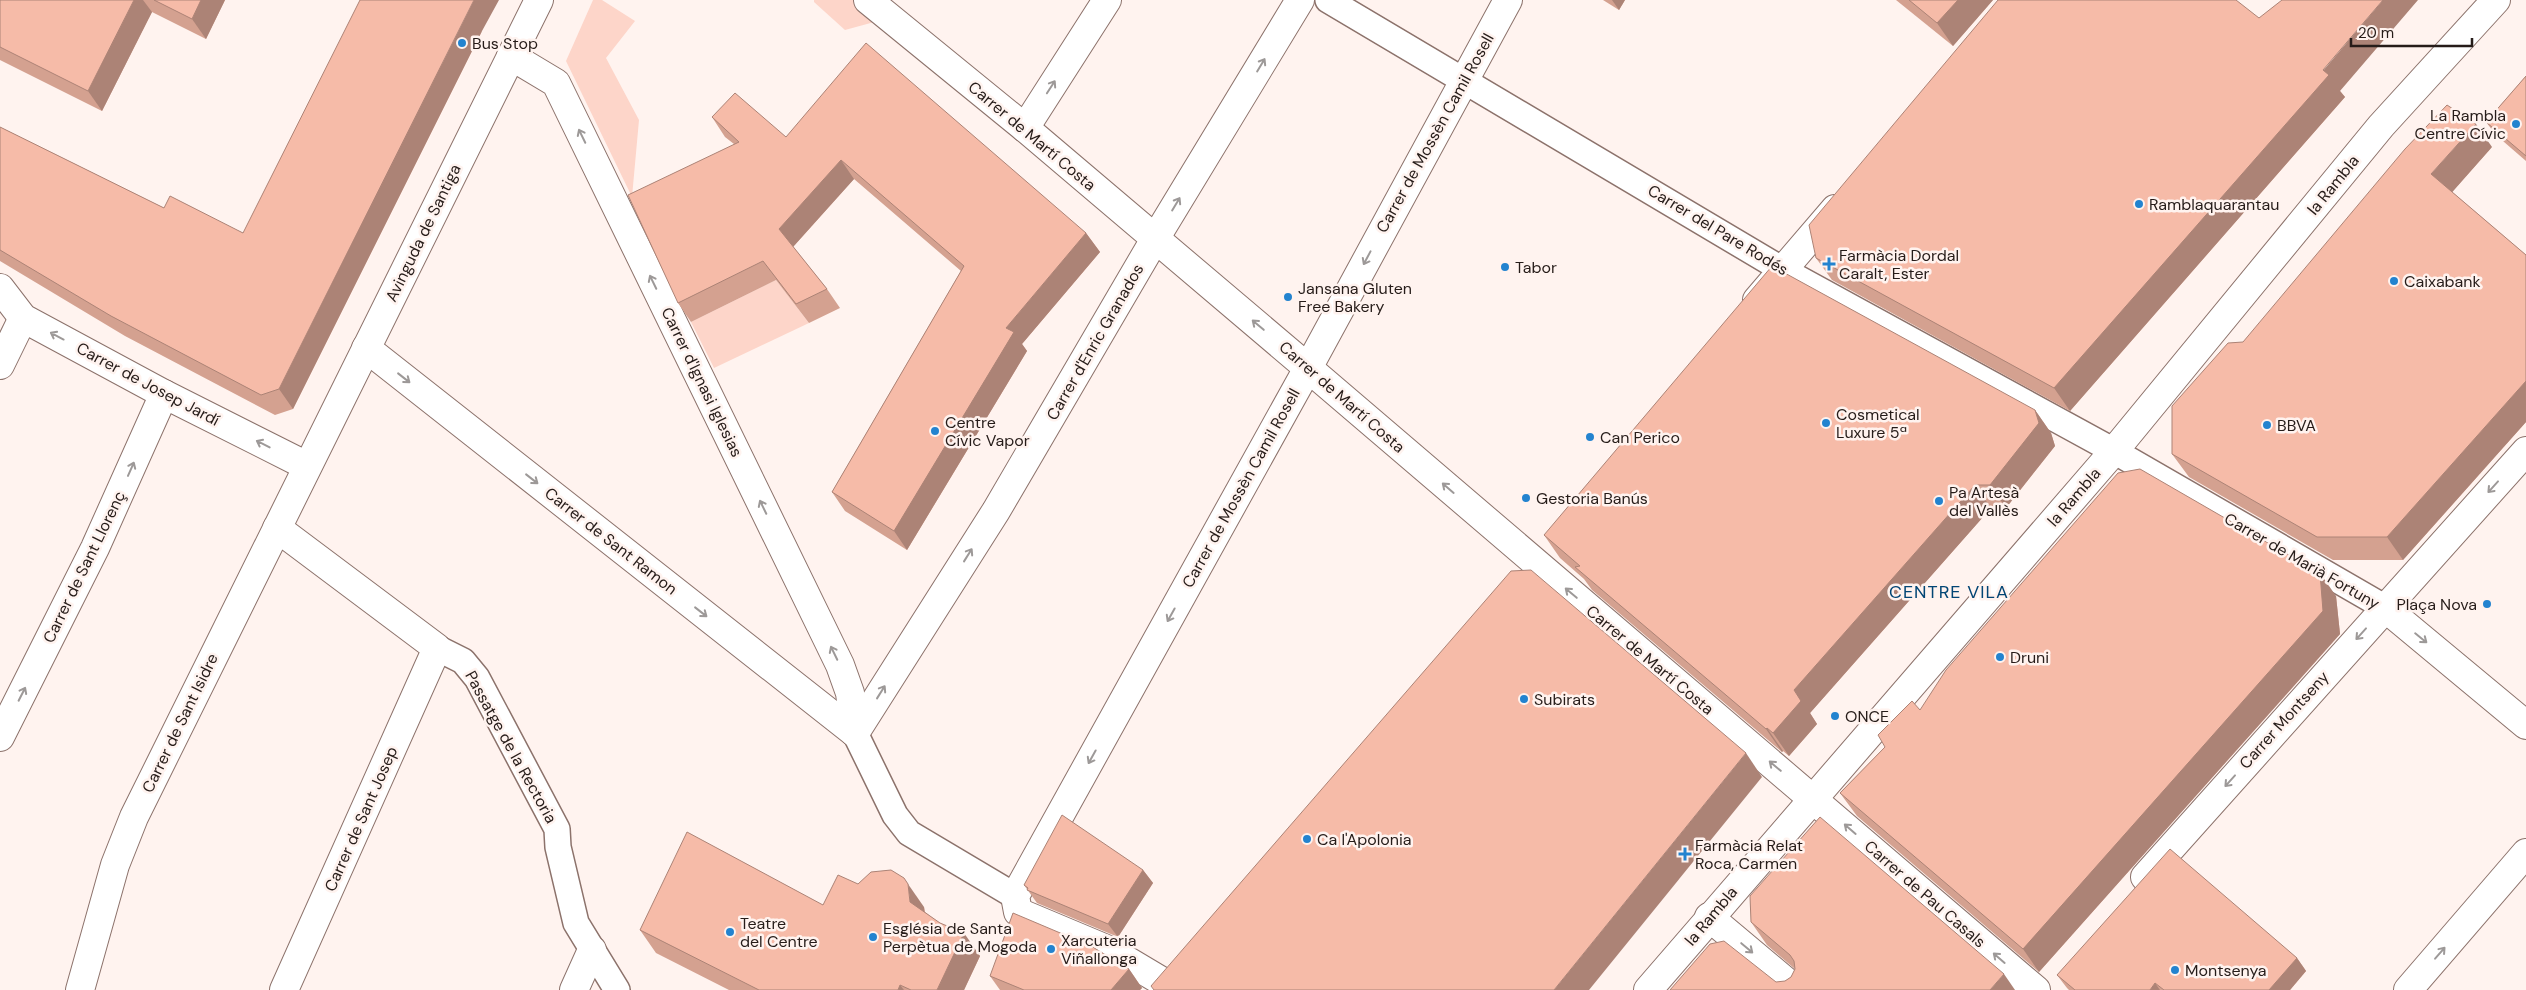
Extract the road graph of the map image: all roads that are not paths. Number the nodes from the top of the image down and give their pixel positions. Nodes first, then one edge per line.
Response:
1 (539, 0) edge
2 (868, 0) edge
3 (1107, 0) edge
4 (1300, 0) edge
5 (1328, 0) edge
6 (1508, 0) edge
7 (2496, 0) edge
8 (511, 56) junction
9 (1463, 80) junction
10 (1025, 128) junction
11 (1853, 187) edge
12 (1155, 239) junction
13 (1783, 270) junction
14 (0, 288) edge
15 (23, 318) junction
16 (1739, 322) edge
17 (366, 348) junction
18 (0, 365) edge
19 (1308, 368) junction
20 (164, 394) junction
21 (2114, 451) junction
22 (2526, 451) edge
23 (307, 466) junction
24 (277, 528) junction
25 (1554, 540) edge
26 (1528, 570) junction
27 (2384, 608) junction
28 (437, 648) junction
29 (2526, 725) edge
30 (855, 733) junction
31 (0, 737) edge
32 (1813, 798) junction
33 (2526, 853) edge
34 (2129, 894) edge
35 (1015, 896) junction
36 (1709, 917) junction
37 (592, 950) junction
38 (1183, 960) edge
39 (2046, 985) edge
40 (1162, 986) edge
41 (80, 990) edge
42 (284, 990) edge
43 (574, 990) edge
44 (617, 990) edge
45 (1648, 990) edge
46 (1796, 990) edge
47 (2408, 990) edge

1 - 8 street, Avinguda de Santiga
2 - 10 street, Carrer de Martí Costa
10 -> 3 street
12 -> 4 street, Carrer d'Enric Granados
5 - 9 street, Carrer del Pare Rodés
6 - 9 street, Carrer de Mossèn Camil Rosell
7 - 21 street, la Rambla
8 - 17 street, Avinguda de Santiga
30 -> 8 street, Carrer d'Ignasi Iglesias
9 - 13 street, Carrer del Pare Rodés
9 -> 19 street, Carrer de Mossèn Camil Rosell
10 - 12 street, Carrer de Martí Costa
11 - 13 street
19 -> 12 street, Carrer de Martí Costa
30 -> 12 street, Carrer d'Enric Granados
13 - 16 street
13 - 21 street, Carrer del Pare Rodés
14 - 15 street, Carrer de Josep Jardí
15 - 18 street
20 -> 15 street, Carrer de Josep Jardí
17 - 23 street, Avinguda de Santiga
17 -> 30 street, Carrer de Sant Ramon
26 -> 19 street, Carrer de Martí Costa
19 -> 35 street, Carrer de Mossèn Camil Rosell
23 -> 20 street, Carrer de Josep Jardí
31 -> 20 street, Carrer de Sant Llorenç
21 - 27 street, Carrer de Marià Fortuny
21 - 32 street, la Rambla
22 -> 27 street, Carrer Montseny
23 - 24 street, Carrer de Sant Isidre
24 - 28 street, Passatge de la Rectoria
24 - 41 street, Carrer de Sant Isidre
25 - 26 street
32 -> 26 street, Carrer de Martí Costa
27 -> 29 street, Carrer de Marià Fortuny
27 -> 34 street, Carrer Montseny
28 - 37 street, Passatge de la Rectoria
28 - 42 street, Carrer de Sant Josep
30 - 35 street
32 - 36 street, la Rambla
39 -> 32 street, Carrer de Pau Casals
47 -> 33 street
35 - 40 street
36 - 45 street, la Rambla
36 -> 46 street
37 - 43 street
37 - 44 street, Passatge de la Rectoria
38 - 40 street

